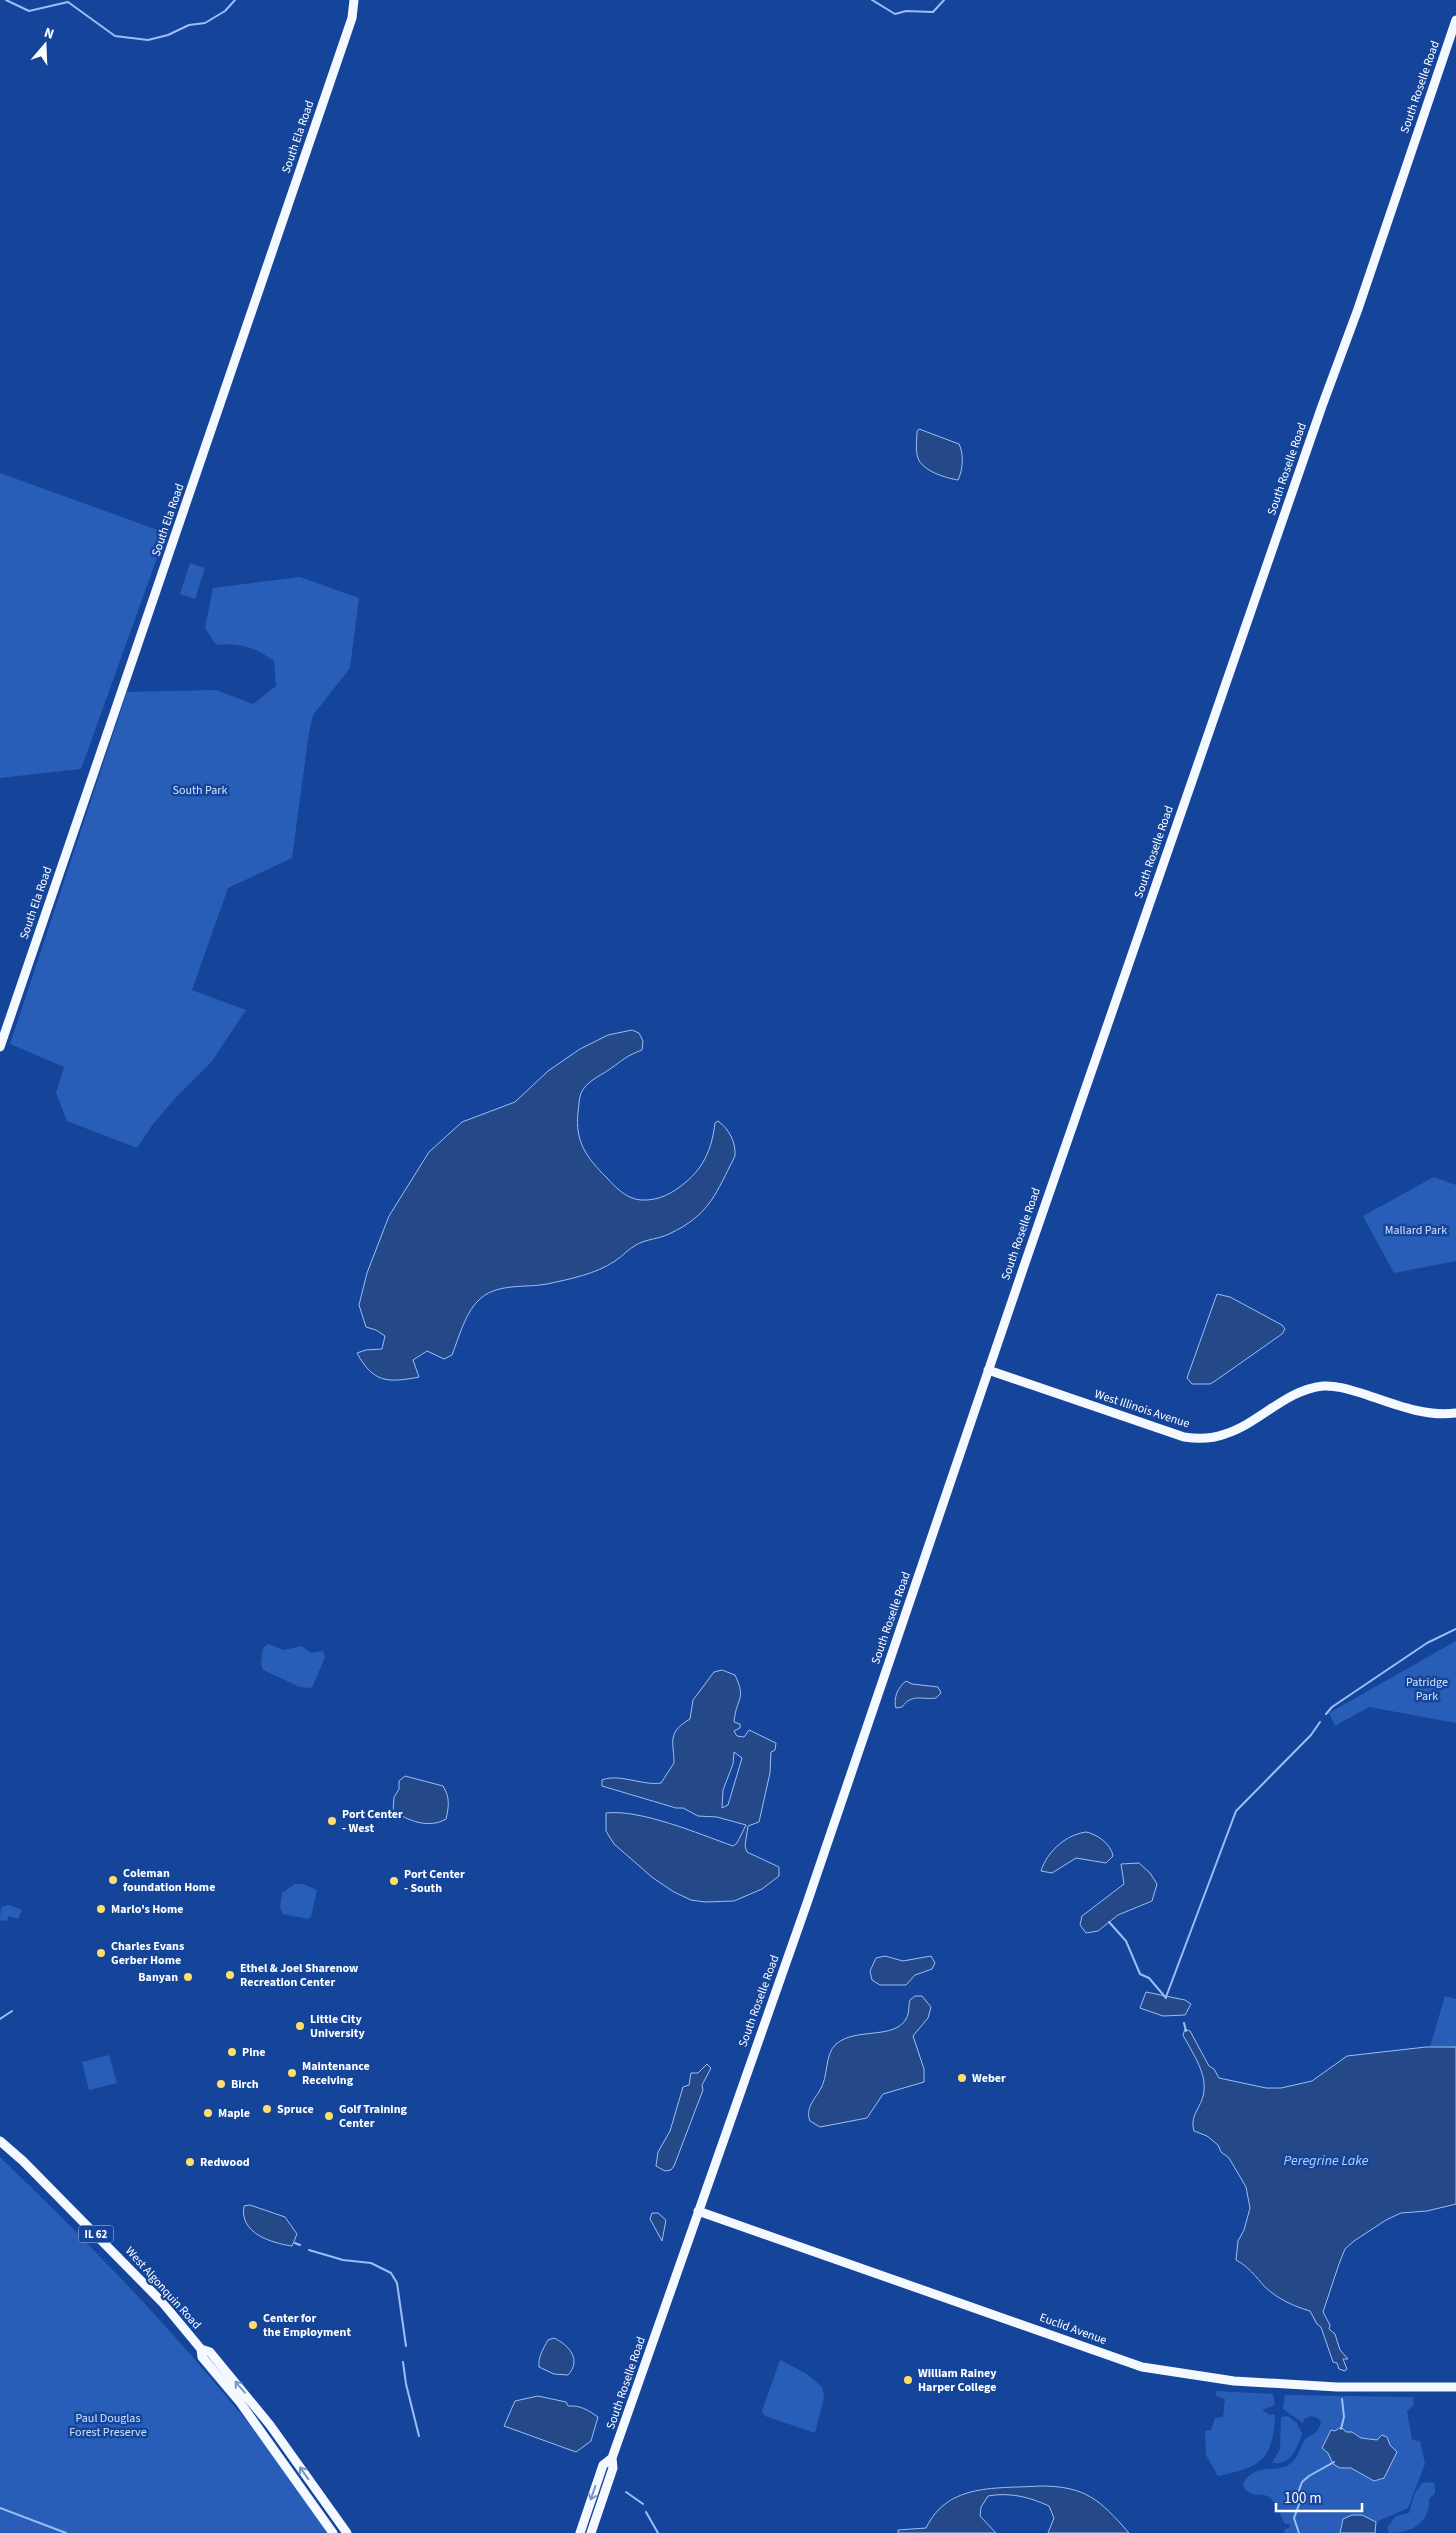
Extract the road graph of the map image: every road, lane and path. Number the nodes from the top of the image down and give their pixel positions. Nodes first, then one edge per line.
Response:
1 (354, 0) edge
2 (1456, 20) edge
3 (0, 1047) edge
4 (988, 1370) junction
5 (1456, 1413) edge
6 (0, 2141) edge
7 (698, 2211) junction
8 (201, 2349) junction
9 (1456, 2387) edge
10 (612, 2458) junction
11 (333, 2533) edge
12 (347, 2533) edge
13 (580, 2533) edge
14 (592, 2533) edge

1 - 3 main road, South Ela Road
2 - 4 main road, South Roselle Road
4 - 5 main road, West Illinois Avenue
4 - 7 main road, South Roselle Road
6 - 8 main road, West Algonquin Road / IL 62
7 - 9 main road, Euclid Avenue
7 - 10 main road, South Roselle Road
8 - 11 main road, West Algonquin Road / IL 62
12 -> 8 main road, West Algonquin Road / IL 62
10 -> 13 main road, South Roselle Road
10 - 14 main road, South Roselle Road

